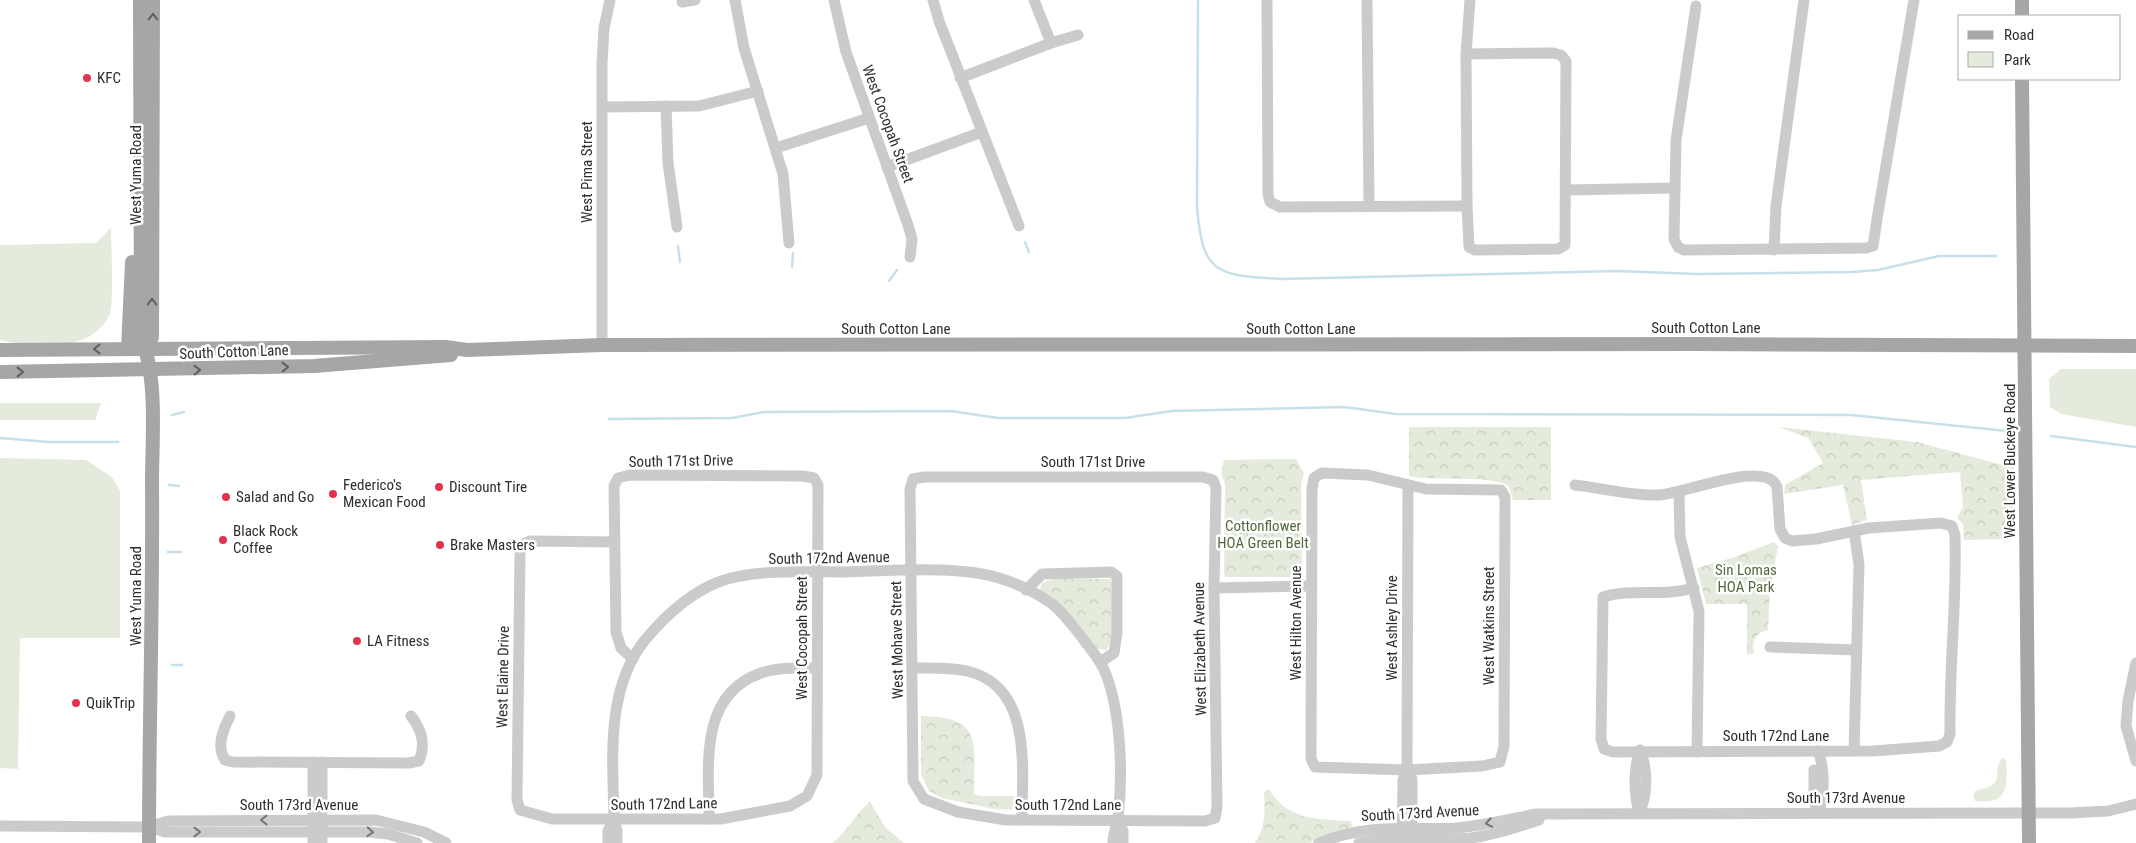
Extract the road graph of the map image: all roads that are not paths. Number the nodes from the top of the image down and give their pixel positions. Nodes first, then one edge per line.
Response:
1 (140, 0) edge
2 (153, 0) edge
3 (610, 0) edge
4 (695, 0) edge
5 (735, 0) edge
6 (834, 0) edge
7 (933, 0) edge
8 (1034, 0) edge
9 (1267, 0) edge
10 (1367, 0) edge
11 (1470, 0) edge
12 (1804, 0) edge
13 (1914, 0) edge
14 (2022, 0) edge
15 (682, 2) dead end
16 (1696, 6) dead end
17 (2022, 15) edge
18 (1078, 35) dead end
19 (140, 41) junction
20 (1051, 43) junction
21 (1466, 54) junction
22 (960, 78) junction
23 (2022, 80) edge
24 (758, 91) junction
25 (666, 106) junction
26 (602, 107) junction
27 (869, 118) junction
28 (982, 132) junction
29 (776, 148) junction
30 (888, 167) junction
31 (152, 185) junction
32 (1675, 188) junction
33 (1567, 190) junction
34 (1369, 206) junction
35 (1466, 206) junction
36 (1019, 226) dead end
37 (676, 227) dead end
38 (140, 240) junction
39 (790, 243) dead end
40 (1774, 250) junction
41 (910, 257) dead end
42 (602, 345) junction
43 (2025, 346) junction
44 (2136, 346) edge
45 (385, 348) junction
46 (128, 349) junction
47 (146, 349) junction
48 (0, 350) edge
49 (467, 350) junction
50 (314, 366) junction
51 (148, 371) junction
52 (0, 372) edge
53 (814, 478) joint
54 (913, 479) joint
55 (1213, 480) joint
56 (1575, 485) dead end
57 (1408, 486) junction
58 (1679, 492) junction
59 (1854, 531) junction
60 (615, 542) junction
61 (912, 571) junction
62 (816, 572) junction
63 (1310, 586) junction
64 (1214, 588) junction
65 (1694, 588) junction
66 (1026, 590) junction
67 (1770, 646) dead end
68 (1856, 650) junction
69 (633, 659) junction
70 (1100, 662) junction
71 (2136, 663) edge
72 (817, 668) junction
73 (913, 668) junction
74 (230, 716) dead end
75 (410, 716) dead end
76 (1640, 750) junction
77 (1818, 751) junction
78 (1854, 751) junction
79 (1697, 752) junction
80 (2136, 761) edge
81 (317, 762) junction
82 (1407, 770) junction
83 (807, 796) joint
84 (924, 799) joint
85 (2136, 804) edge
86 (520, 810) joint
87 (2029, 812) junction
88 (1639, 813) junction
89 (1818, 813) junction
90 (1215, 818) joint
91 (709, 819) junction
92 (1118, 819) junction
93 (318, 820) junction
94 (614, 820) junction
95 (1022, 820) junction
96 (0, 826) edge
97 (149, 827) junction
98 (1407, 837) edge
99 (318, 838) edge
100 (149, 843) edge
101 (417, 843) edge
102 (446, 843) edge
103 (608, 843) edge
104 (617, 843) edge
105 (1113, 843) edge
106 (1123, 843) edge
107 (1319, 843) edge
108 (1359, 843) edge
109 (2029, 843) edge

1 - 19 main road, West Yuma Road
31 -> 2 main road, West Yuma Road
3 - 26 street, West Pima Street
4 - 15 street
5 - 24 street
6 - 27 street, West Cocopah Street
7 - 22 street
8 - 20 street
9 - 34 street
10 - 34 street
11 - 21 street
12 - 40 street
13 - 40 street
14 - 17 main road
16 - 32 street
18 - 20 street
19 - 31 main road
19 - 38 main road, West Yuma Road
20 - 22 street
21 - 33 street
21 - 35 street
22 - 28 street
23 - 43 main road, West Lower Buckeye Road
24 - 25 street
24 - 29 street
25 - 26 street
25 - 37 street
26 - 42 street, West Pima Street
27 - 29 street
27 - 30 street, West Cocopah Street
28 - 30 street
28 - 36 street
29 - 39 street
30 - 41 street, West Cocopah Street
47 -> 31 main road, West Yuma Road
32 - 33 street
32 - 40 street
33 - 35 street
34 - 35 street
38 - 46 main road
38 - 47 main road, West Yuma Road
42 - 43 main road, South Cotton Lane
42 - 49 main road, South Cotton Lane
43 - 44 main road, South Cotton Lane
43 - 87 main road, West Lower Buckeye Road
45 - 47 main road, South Cotton Lane
45 - 49 main road, South Cotton Lane
45 - 50 main road
46 - 47 main road, South Cotton Lane
46 -> 48 main road, South Cotton Lane
47 - 51 main road, West Yuma Road
49 - 50 main road, South Cotton Lane
51 -> 50 main road, South Cotton Lane
52 -> 51 main road, South Cotton Lane
51 - 97 main road, West Yuma Road
53 - 60 street, South 171st Drive
53 - 62 street, West Cocopah Street
54 - 55 street, South 171st Drive
54 - 61 street, West Mohave Street
55 - 64 street, West Elizabeth Avenue
56 - 58 street
57 - 63 street, West Hilton Avenue
57 - 82 street, West Ashley Drive
57 - 82 street, West Watkins Street
58 - 59 street
58 - 65 street
59 - 68 street
59 - 78 street, South 172nd Lane
60 - 69 street, South 171st Drive
60 - 86 street, West Elaine Drive
61 - 62 street, South 172nd Avenue
61 - 66 street, South 172nd Avenue
61 - 73 street, West Mohave Street
62 - 69 street, South 172nd Avenue
62 - 72 street, West Cocopah Street
63 - 64 street
63 - 82 street, West Hilton Avenue
64 - 90 street, West Elizabeth Avenue
65 - 76 street, South 172nd Lane
65 - 79 street
66 - 70 street, South 172nd Avenue
66 - 70 street
67 - 68 street
68 - 78 street
69 - 94 street
70 - 92 street, South 172nd Avenue
71 - 80 street
72 - 83 street, West Cocopah Street
72 - 91 street
73 - 84 street, West Mohave Street
73 - 95 street
74 - 81 street
75 - 81 street
76 - 79 street, South 172nd Lane
76 - 88 street
77 - 78 street, South 172nd Lane
77 - 79 street, South 172nd Lane
77 - 89 street
81 - 93 street
82 - 98 street, West Ashley Drive
83 - 91 street, South 172nd Lane
84 - 95 street, South 172nd Lane
85 - 87 street, South 173rd Avenue
86 - 94 street, South 172nd Lane
87 - 89 street, South 173rd Avenue
87 - 109 main road, West Lower Buckeye Road
88 - 89 street, South 173rd Avenue
88 - 98 street, South 173rd Avenue
90 - 92 street, South 172nd Lane
91 - 94 street, South 172nd Lane
92 - 95 street, South 172nd Lane
92 - 105 street
92 - 106 street
93 -> 97 street, South 173rd Avenue
93 - 99 street
93 - 102 street, South 173rd Avenue
94 - 103 street
94 - 104 street
96 - 97 street, South 173rd Avenue
97 -> 99 street, South 173rd Avenue
97 - 100 main road, West Yuma Road
98 - 107 street, South 173rd Avenue
98 - 108 street, South 173rd Avenue
99 -> 101 street, South 173rd Avenue

